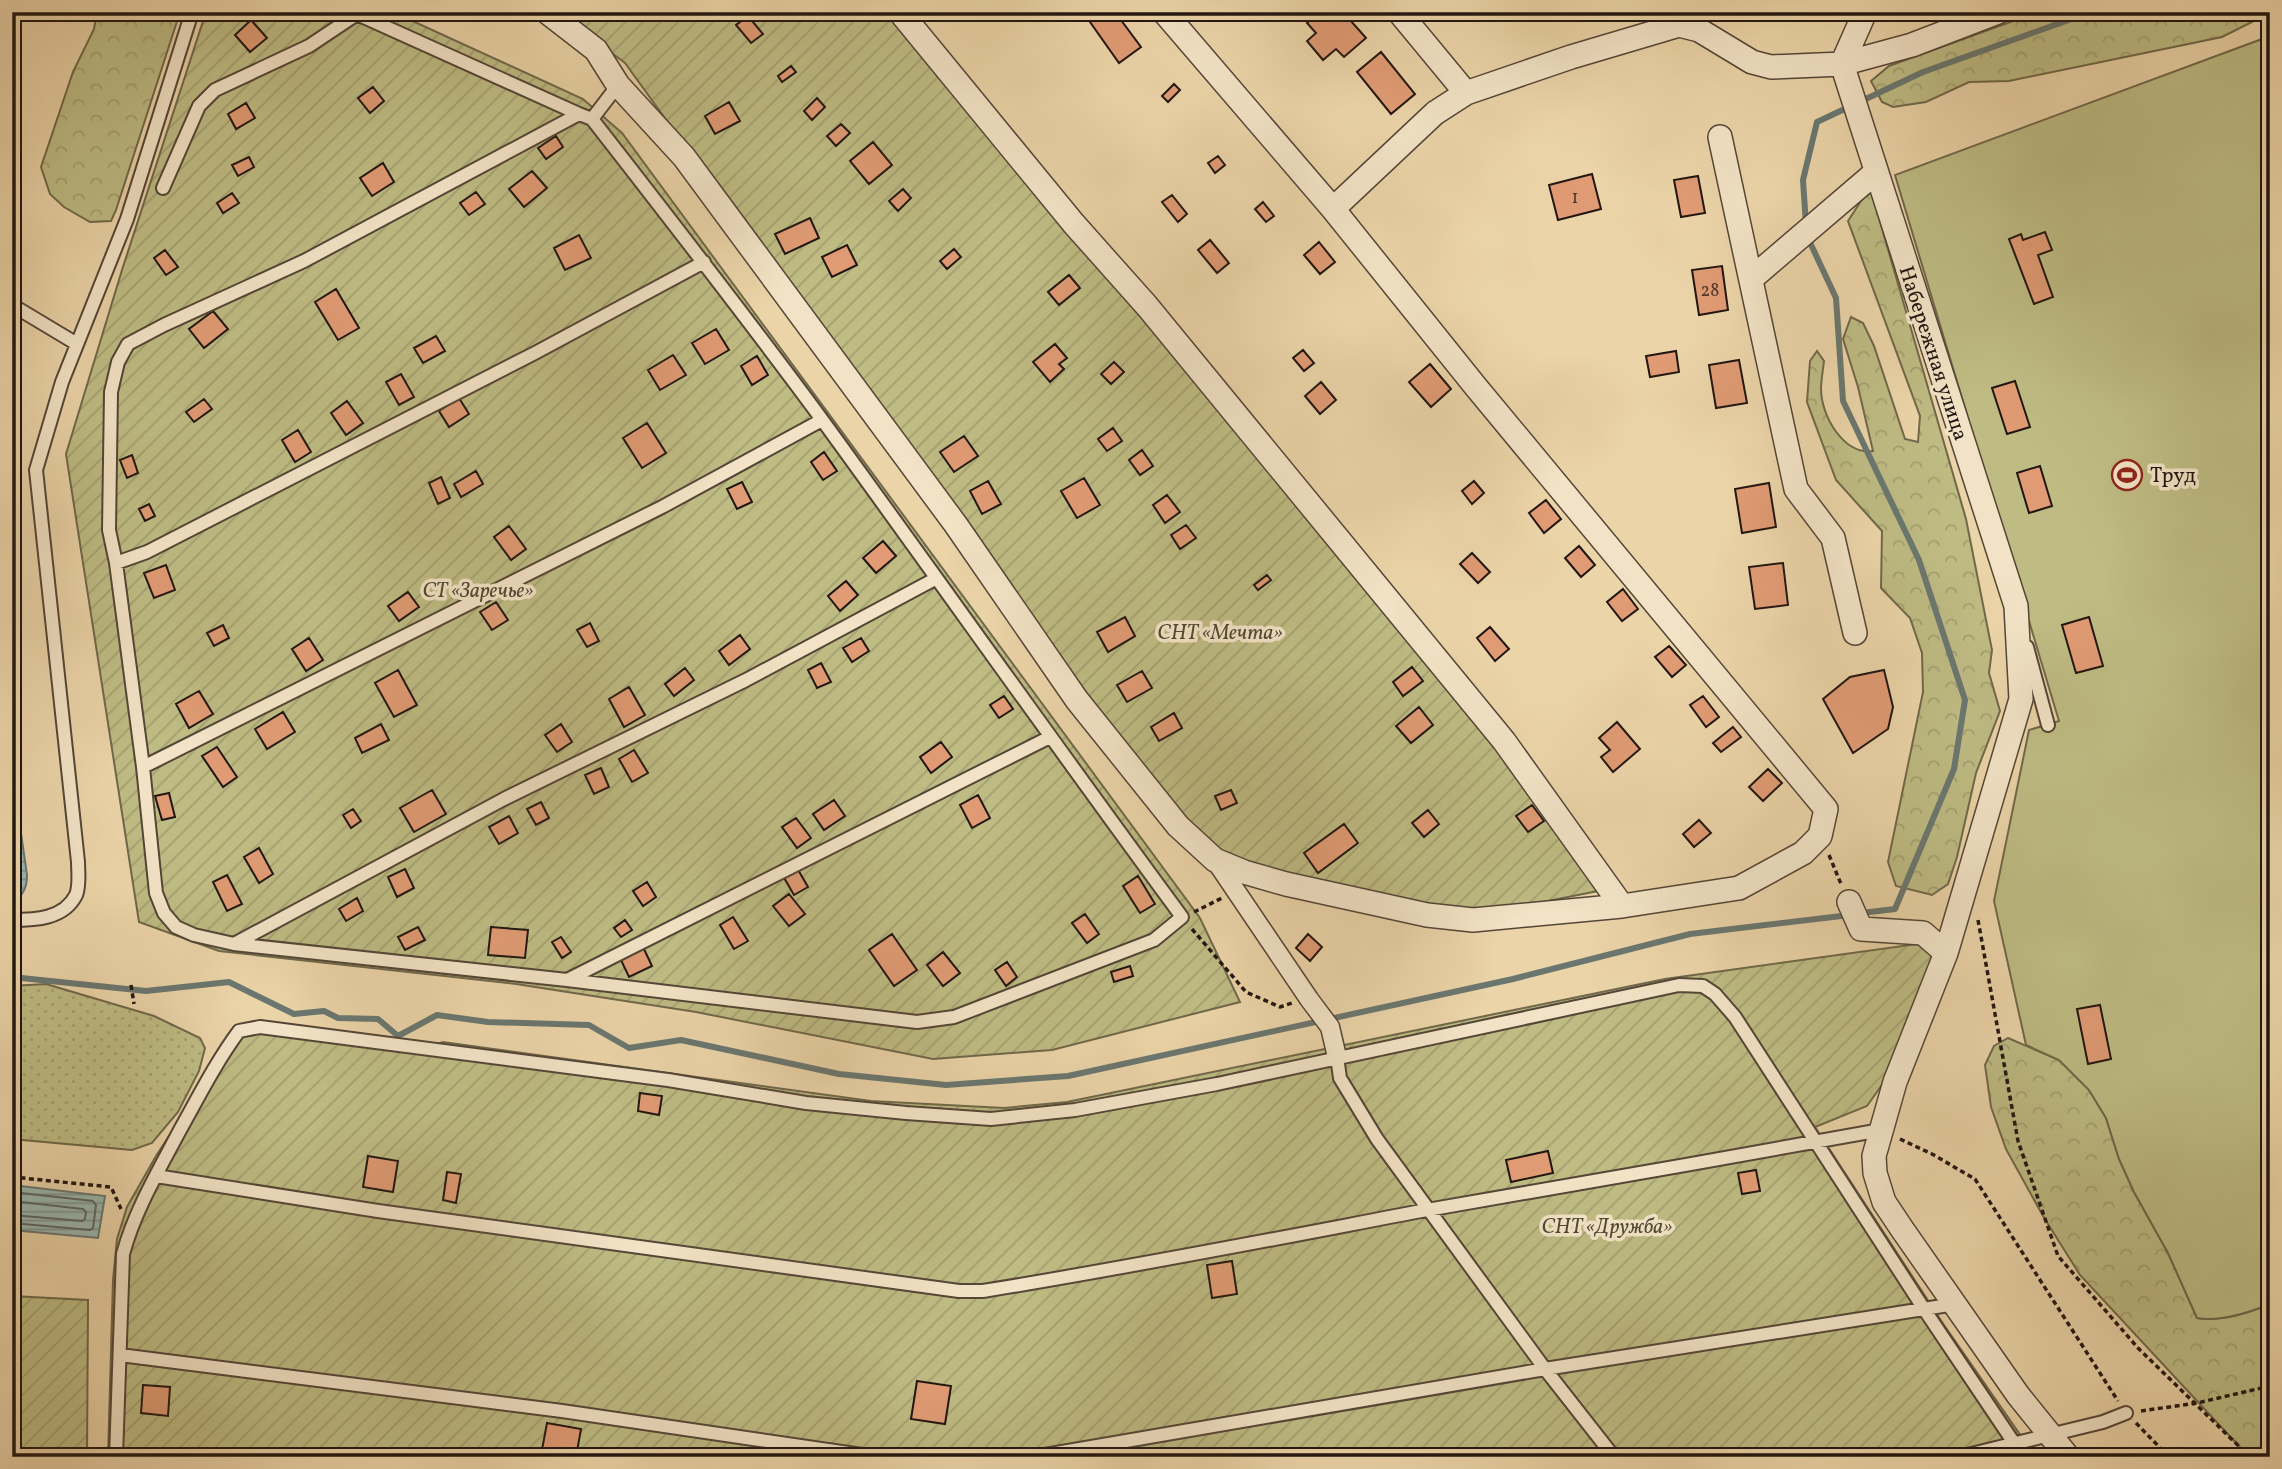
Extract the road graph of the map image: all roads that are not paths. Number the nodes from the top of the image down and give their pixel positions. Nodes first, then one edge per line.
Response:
1 (192, 12) edge
2 (547, 12) edge
3 (900, 12) edge
4 (1164, 12) edge
5 (1399, 12) edge
6 (1865, 12) edge
7 (1998, 12) edge
8 (1842, 64) junction
9 (618, 86) junction
10 (1466, 93) junction
11 (579, 114) junction
12 (592, 119) junction
13 (1720, 137) dead end
14 (1876, 172) junction
15 (163, 188) dead end
16 (1332, 209) junction
17 (704, 262) junction
18 (1751, 279) junction
19 (12, 305) edge
20 (77, 344) junction
21 (822, 420) junction
22 (116, 563) junction
23 (936, 579) junction
24 (2015, 606) junction
25 (1855, 633) dead end
26 (2048, 725) dead end
27 (1050, 737) junction
28 (143, 766) junction
29 (1215, 860) junction
30 (1849, 902) road end
31 (1622, 906) junction
32 (12, 920) edge
33 (234, 944) junction
34 (1946, 953) junction
35 (567, 980) junction
36 (1337, 1057) junction
37 (1881, 1130) junction
38 (1815, 1142) junction
39 (156, 1176) junction
40 (1428, 1210) junction
41 (1955, 1304) junction
42 (1924, 1309) junction
43 (120, 1355) junction
44 (1545, 1369) junction
45 (2126, 1413) road end
46 (2050, 1435) junction
47 (2014, 1443) junction
48 (116, 1457) edge
49 (876, 1457) edge
50 (1033, 1457) edge
51 (1614, 1457) edge
52 (1959, 1457) edge
53 (2068, 1457) edge

1 - 20 lane
2 - 9 street
3 - 31 street
4 - 16 street
5 - 10 street
6 - 8 street
7 - 8 street
8 - 10 street
8 - 14 street, Набережная улица
9 - 12 lane
9 - 29 street
10 - 16 street
11 - 12 lane
11 - 15 lane
11 - 22 lane
12 - 17 lane
13 - 18 street
14 - 18 street
14 - 24 street, Набережная улица
16 - 31 street
17 - 21 lane
17 - 22 lane
18 - 25 street
19 - 20 lane
20 - 32 lane
21 - 23 lane
21 - 28 lane
22 - 28 lane
23 - 27 lane
23 - 33 lane
24 - 26 lane
24 - 34 street, Набережная улица
27 - 35 lane
27 - 35 lane
28 - 33 lane
29 - 31 street
29 - 36 street
30 - 34 street
33 - 35 lane
34 - 37 street
36 - 38 lane
36 - 39 lane
36 - 40 lane
37 - 38 lane
37 - 41 street
38 - 40 lane
38 - 42 lane
39 - 40 lane
39 - 43 lane
40 - 44 lane
41 - 42 lane
41 - 46 street
42 - 44 lane
42 - 47 lane
43 - 48 lane
43 - 49 lane
44 - 50 lane
44 - 51 lane
45 - 46 lane
46 - 47 lane
46 - 53 street
47 - 52 lane

